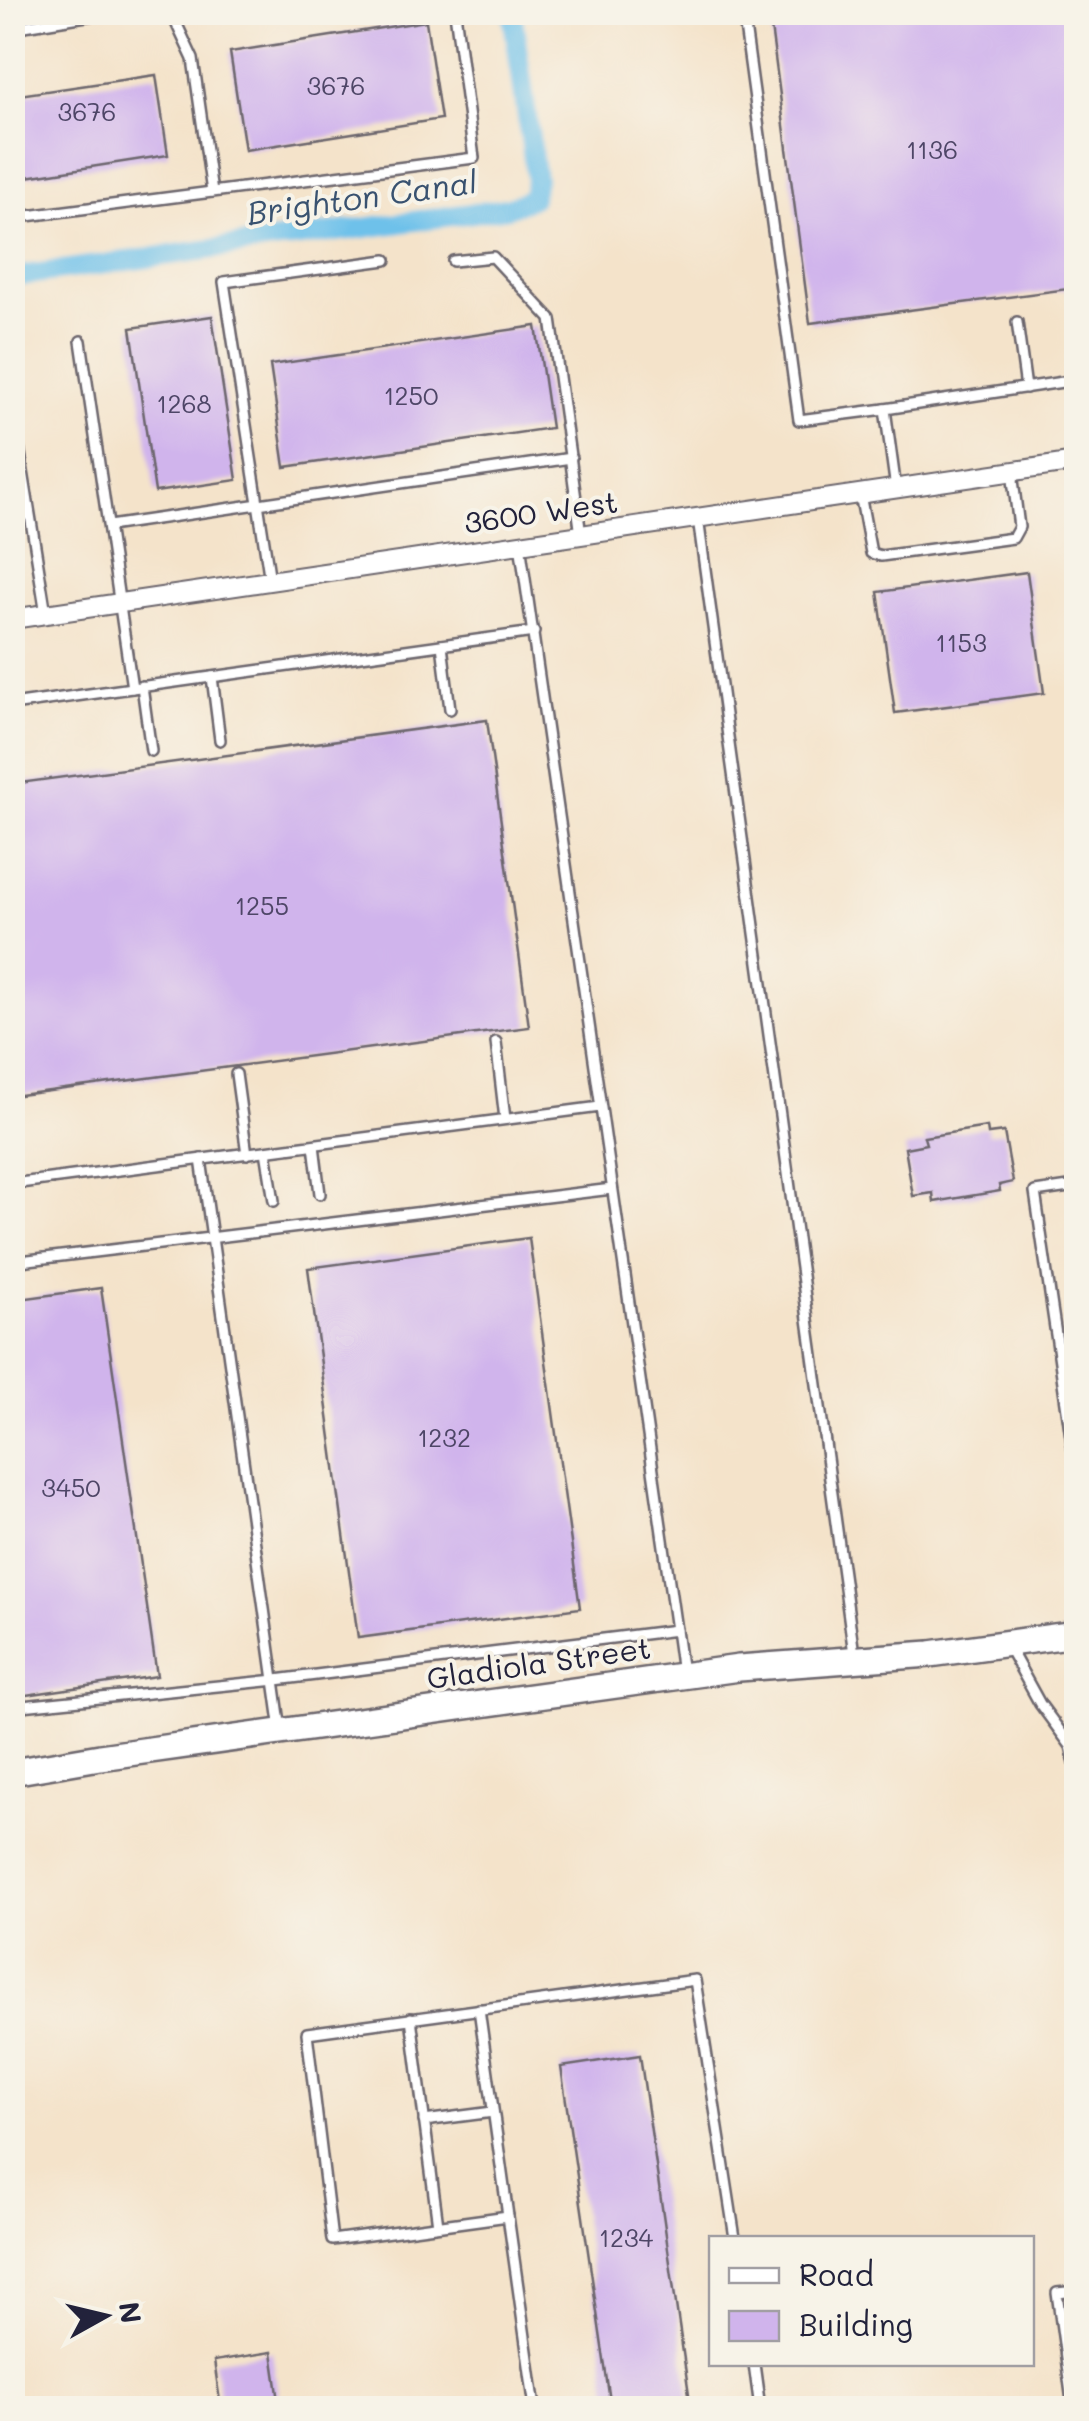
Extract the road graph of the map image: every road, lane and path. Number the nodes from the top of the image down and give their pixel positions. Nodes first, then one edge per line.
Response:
1 (112, 12) edge
2 (170, 12) edge
3 (455, 12) edge
4 (743, 12) edge
5 (12, 28) edge
6 (212, 192) junction
7 (12, 218) edge
8 (386, 260) dead end
9 (453, 261) dead end
10 (1017, 322) dead end
11 (81, 341) dead end
12 (1076, 380) edge
13 (1026, 388) junction
14 (12, 403) edge
15 (885, 409) junction
16 (570, 458) junction
17 (1076, 462) edge
18 (1012, 472) junction
19 (896, 489) junction
20 (860, 494) junction
21 (259, 506) junction
22 (698, 518) junction
23 (109, 526) junction
24 (581, 535) junction
25 (520, 544) junction
26 (270, 581) junction
27 (120, 603) junction
28 (46, 614) junction
29 (12, 619) edge
30 (534, 632) junction
31 (442, 645) junction
32 (212, 676) junction
33 (137, 687) junction
34 (12, 705) edge
35 (450, 709) dead end
36 (220, 740) dead end
37 (151, 751) dead end
38 (496, 1042) dead end
39 (236, 1074) dead end
40 (600, 1107) junction
41 (504, 1120) junction
42 (314, 1145) junction
43 (266, 1151) junction
44 (247, 1154) junction
45 (201, 1159) junction
46 (12, 1184) edge
47 (1076, 1186) edge
48 (612, 1189) junction
49 (320, 1194) dead end
50 (274, 1201) dead end
51 (213, 1238) junction
52 (12, 1262) edge
53 (1076, 1471) edge
54 (676, 1630) junction
55 (1076, 1634) edge
56 (1006, 1644) junction
57 (855, 1660) junction
58 (682, 1677) junction
59 (276, 1680) junction
60 (12, 1707) edge
61 (281, 1733) junction
62 (1076, 1768) edge
63 (12, 1772) edge
64 (479, 2009) junction
65 (411, 2018) junction
66 (494, 2112) junction
67 (424, 2121) junction
68 (508, 2216) junction
69 (438, 2225) junction
70 (734, 2236) edge
71 (1076, 2290) edge
72 (754, 2366) edge
73 (535, 2408) edge
74 (760, 2408) edge
75 (1073, 2408) edge

1 - 5 lane
2 - 6 lane
3 - 6 lane
4 - 15 lane
6 - 7 lane
8 - 21 lane
9 - 16 lane
10 - 13 lane
11 - 23 lane
12 - 13 lane
13 - 15 lane
14 - 28 lane
15 - 19 lane
16 - 21 lane
16 - 24 lane
17 - 18 street, 3600 West
18 - 19 street, 3600 West
18 - 20 lane
19 - 20 street, 3600 West
20 - 22 street, 3600 West
21 - 23 lane
21 - 26 lane
22 - 24 street, 3600 West
22 - 57 lane
23 - 27 lane
24 - 25 street, 3600 West
25 - 26 street, 3600 West
25 - 30 lane
26 - 27 street, 3600 West
27 - 28 street, 3600 West
27 - 33 lane
28 - 29 street, 3600 West
30 - 31 lane
30 - 40 lane
31 - 32 lane
31 - 35 lane
32 - 33 lane
32 - 36 lane
33 - 34 lane
33 - 37 lane
38 - 41 lane
39 - 44 lane
40 - 41 lane
40 - 48 lane
41 - 42 lane
42 - 43 lane
42 - 49 lane
43 - 44 lane
43 - 50 lane
44 - 45 lane
45 - 46 lane
45 - 51 lane
47 - 53 lane
48 - 51 lane
48 - 54 lane
51 - 52 lane
51 - 59 lane
54 - 58 lane
54 - 59 lane
55 - 56 street, Gladiola Street
56 - 57 street, Gladiola Street
56 - 62 lane
57 - 58 street, Gladiola Street
58 - 61 street, Gladiola Street
59 - 60 lane
59 - 61 lane
61 - 63 street, Gladiola Street
64 - 65 lane
64 - 66 lane
64 - 70 lane
65 - 67 lane
65 - 69 lane
66 - 67 lane
66 - 68 lane
67 - 69 lane
68 - 69 lane
68 - 73 lane
71 - 75 lane
72 - 74 lane

